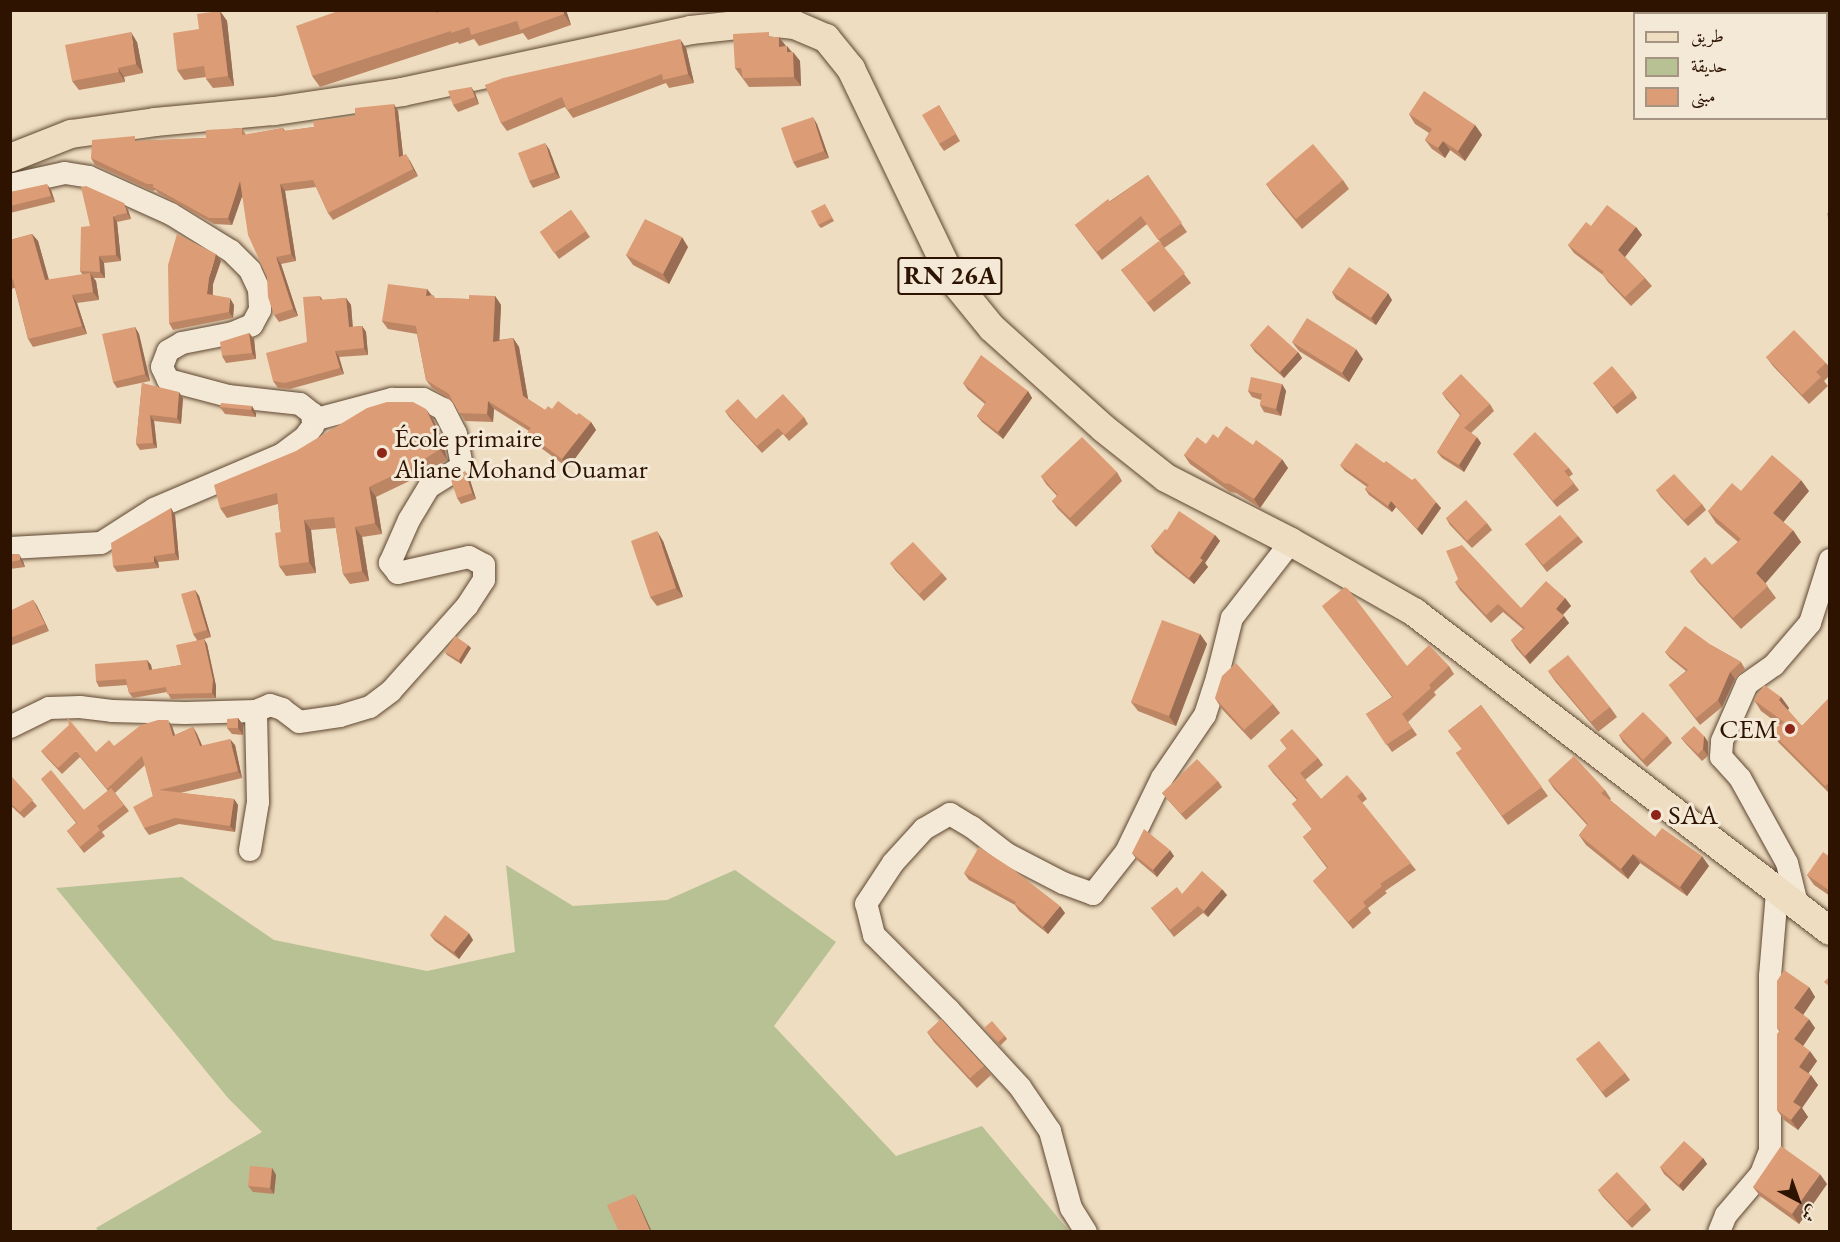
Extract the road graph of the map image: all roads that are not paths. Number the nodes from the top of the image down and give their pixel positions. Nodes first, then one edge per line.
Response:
1 (10, 158) edge
2 (10, 185) edge
3 (313, 420) junction
4 (1291, 542) junction
5 (10, 548) edge
6 (1830, 560) edge
7 (256, 711) junction
8 (10, 727) edge
9 (250, 850) dead end
10 (1788, 900) junction
11 (1830, 931) edge
12 (1086, 1232) edge
13 (1719, 1232) edge

1 - 4 main road, RN 26A
2 - 3 street
3 - 5 street
3 - 7 street
4 - 10 main road, RN 26A
4 - 12 street
6 - 10 street
7 - 8 street
7 - 9 street
10 - 11 main road, RN 26A
10 - 13 street

